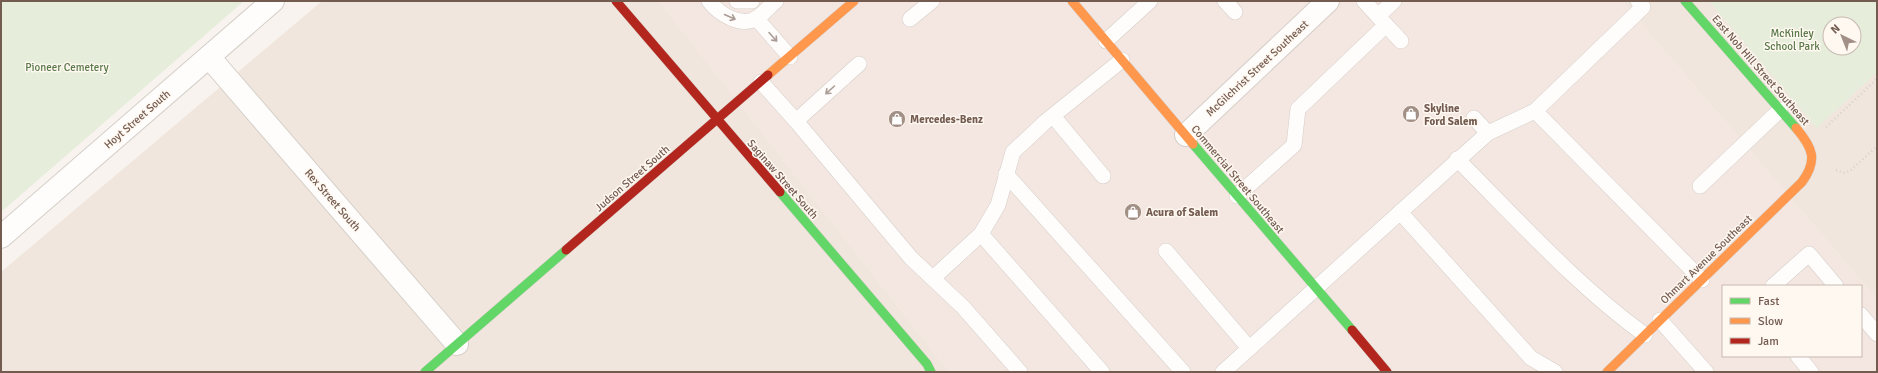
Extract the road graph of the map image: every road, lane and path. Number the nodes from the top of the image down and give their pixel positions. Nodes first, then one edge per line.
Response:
1 (273, 1) edge
2 (616, 1) edge
3 (709, 1) edge
4 (737, 1) edge
5 (752, 1) edge
6 (776, 1) edge
7 (854, 1) edge
8 (932, 1) edge
9 (1072, 1) edge
10 (1150, 1) edge
11 (1328, 1) edge
12 (1364, 1) edge
13 (1394, 1) edge
14 (1638, 1) edge
15 (1685, 1) edge
16 (756, 18) junction
17 (910, 19) dead end
18 (1382, 21) junction
19 (1106, 41) junction
20 (1402, 41) dead end
21 (209, 57) junction
22 (790, 57) junction
23 (1122, 60) junction
24 (859, 64) dead end
25 (1877, 79) edge
26 (761, 82) junction
27 (1780, 110) junction
28 (1535, 111) junction
29 (1053, 116) junction
30 (1474, 118) dead end
31 (717, 120) junction
32 (796, 121) junction
33 (1488, 132) junction
34 (1186, 135) junction
35 (1877, 146) edge
36 (1814, 158) junction
37 (1457, 160) junction
38 (1006, 174) junction
39 (1103, 176) dead end
40 (1700, 186) dead end
41 (1237, 196) junction
42 (1400, 212) junction
43 (981, 234) junction
44 (1, 237) edge
45 (1166, 251) dead end
46 (933, 278) junction
47 (1702, 280) junction
48 (1774, 285) edge
49 (1835, 285) edge
50 (1316, 288) junction
51 (1862, 316) edge
52 (1660, 320) junction
53 (1877, 334) edge
54 (1645, 335) junction
55 (457, 344) junction
56 (1249, 348) junction
57 (1799, 357) edge
58 (425, 372) edge
59 (931, 372) edge
60 (1020, 372) edge
61 (1102, 372) edge
62 (1183, 372) edge
63 (1223, 372) edge
64 (1386, 372) edge
65 (1555, 372) edge
66 (1607, 372) edge
67 (1706, 372) edge
68 (1811, 372) edge

1 - 21 street, Hoyt Street South
2 - 31 street, Saginaw Street South
3 -> 16 lane
4 - 5 lane
6 - 16 lane
7 - 22 street, Judson Street South
8 - 17 lane
9 - 19 street, Commercial Street Southeast
10 - 19 lane
11 - 34 street, McGilchrist Street Southeast
12 - 18 lane
13 - 18 lane
14 - 28 lane
15 - 27 street, East Nob Hill Street Southeast
16 -> 22 lane
18 - 20 lane
18 - 41 lane
19 - 23 street, Commercial Street Southeast
21 - 44 street, Hoyt Street South
21 - 55 street, Rex Street South
22 - 26 street, Judson Street South
23 - 29 lane
23 - 34 street, Commercial Street Southeast
24 -> 32 lane
25 - 36 path
26 - 31 street, Judson Street South
26 - 32 lane
27 - 36 street, East Nob Hill Street Southeast
27 - 40 lane
28 - 33 lane
28 - 47 lane
29 - 38 lane
29 - 39 lane
30 - 33 lane
31 - 55 street, Judson Street South
31 - 59 street, Saginaw Street South
32 - 46 lane
33 - 37 lane
34 - 41 street, Commercial Street Southeast
35 - 36 path
36 - 47 street, Ohmart Avenue Southeast
37 - 42 lane
37 - 54 lane
38 - 43 lane
38 - 62 lane
41 - 50 street, Commercial Street Southeast
42 - 50 lane
42 - 65 lane
43 - 46 lane
43 - 61 lane
45 - 56 lane
46 - 60 lane
47 - 52 street, Ohmart Avenue Southeast
48 - 49 lane
50 - 56 lane
50 - 64 street, Commercial Street Southeast
51 - 53 lane
52 - 54 street, Ohmart Avenue Southeast
52 - 67 lane
54 - 66 street, Ohmart Avenue Southeast
55 - 58 street, Judson Street South
56 - 63 lane
57 - 68 lane

